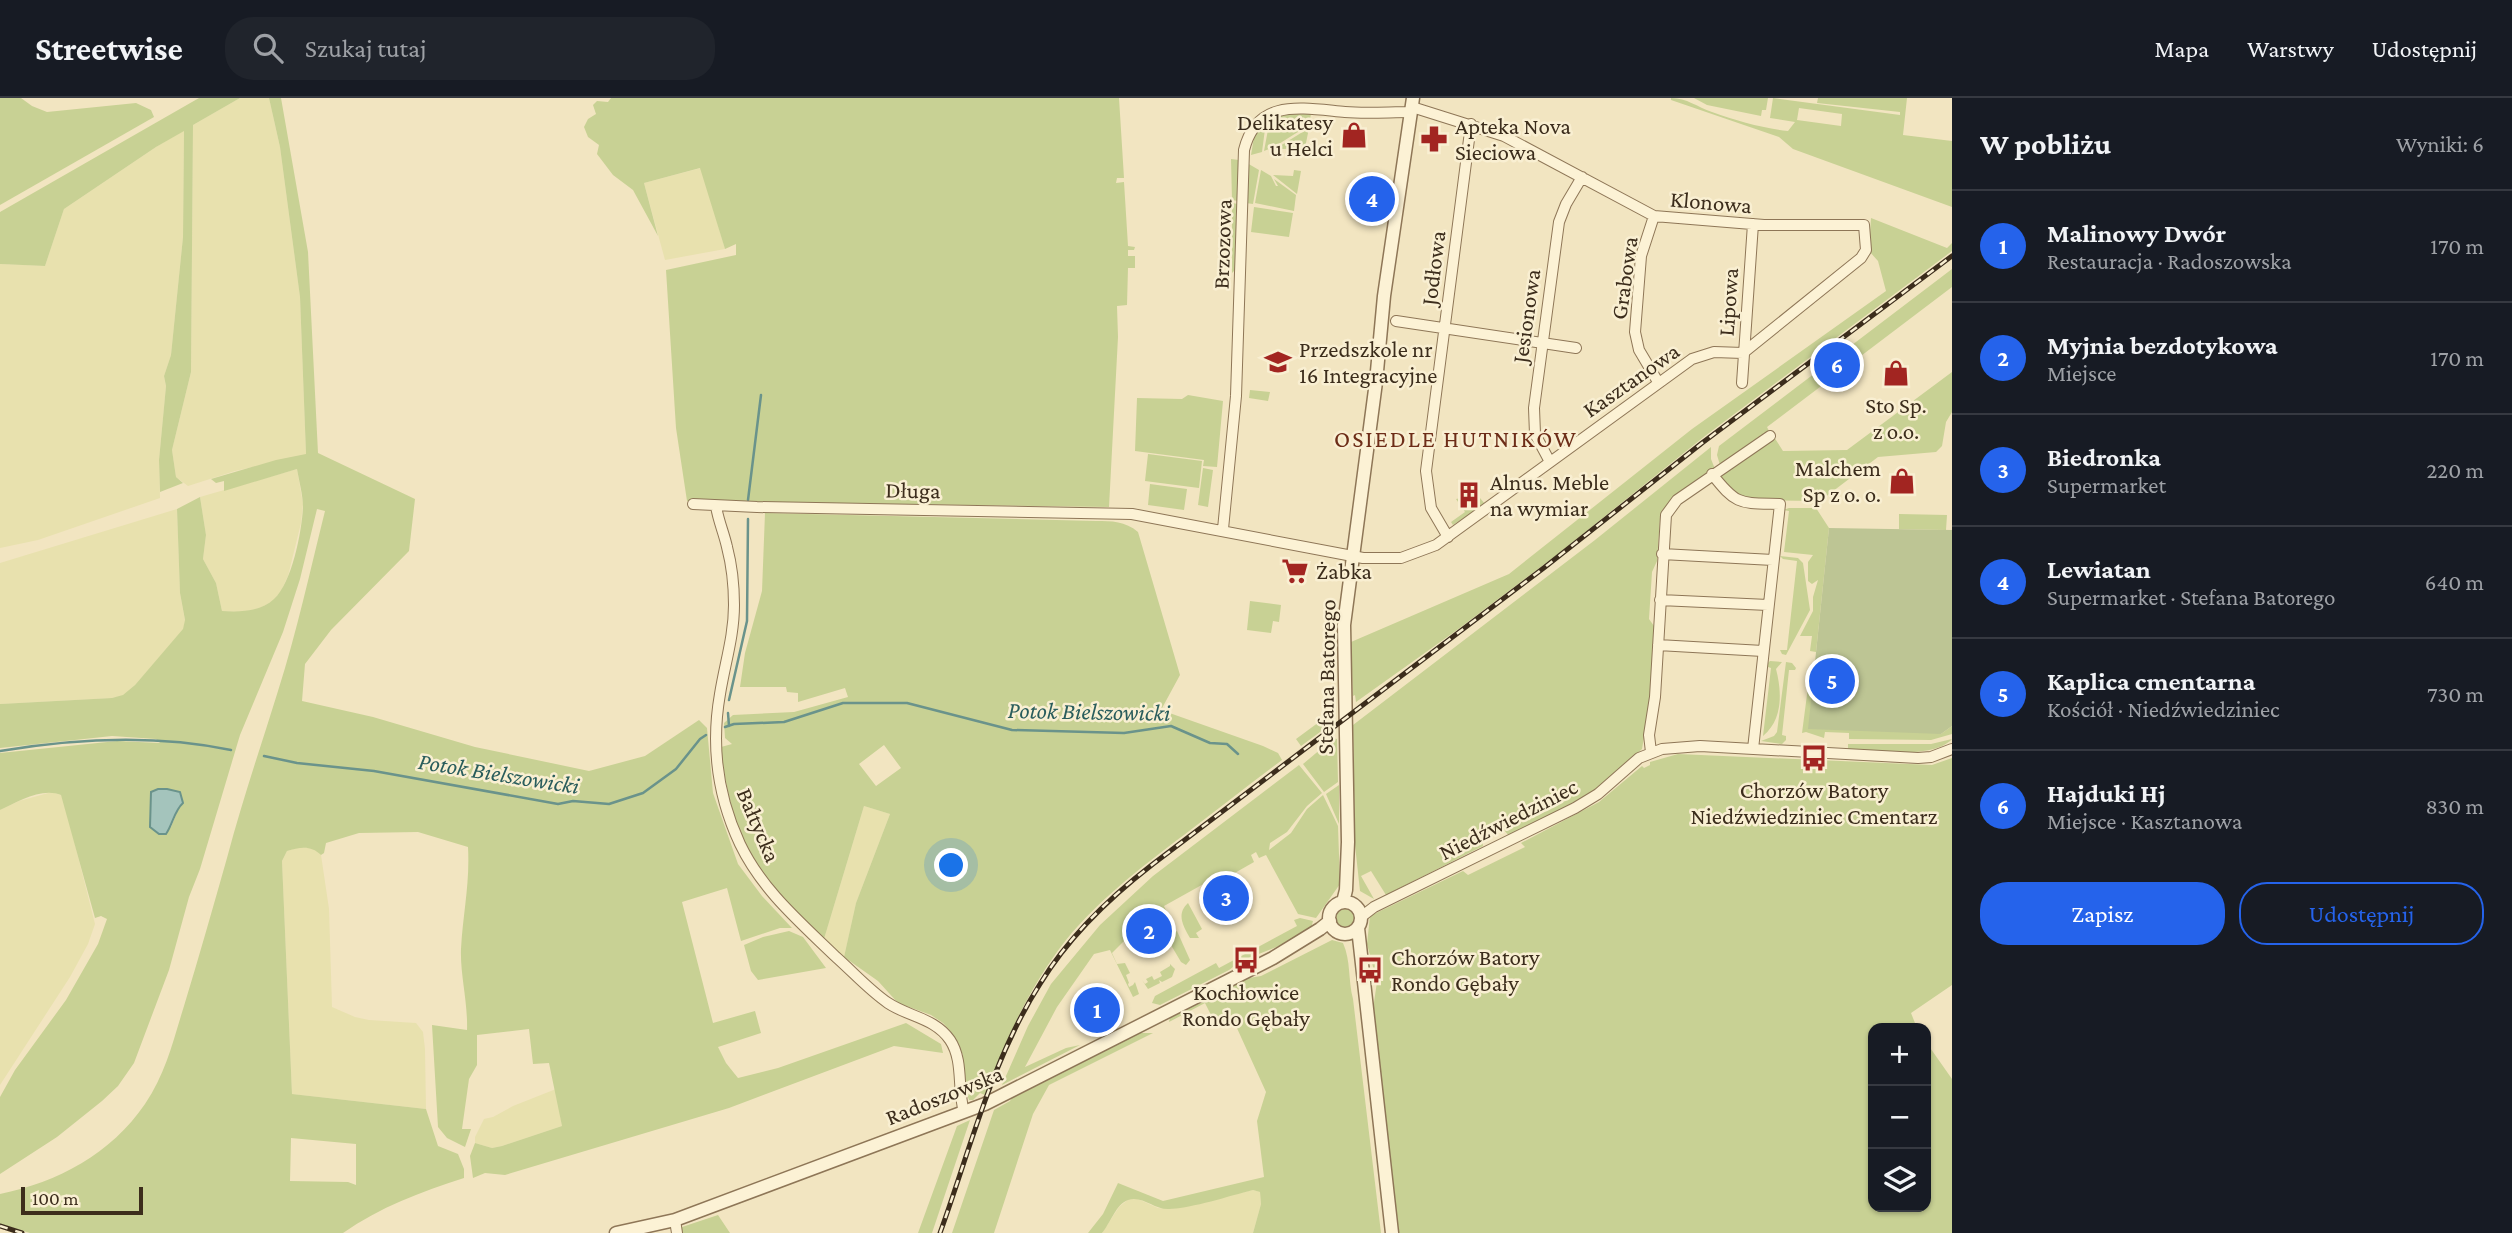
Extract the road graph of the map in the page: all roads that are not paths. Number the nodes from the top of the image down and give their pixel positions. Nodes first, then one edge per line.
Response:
1 (1412, 106) edge
2 (1471, 124) junction
3 (1583, 177) junction
4 (1654, 216) junction
5 (1753, 225) junction
6 (1396, 321) dead end
7 (1444, 328) junction
8 (1542, 343) junction
9 (1576, 348) dead end
10 (1743, 353) junction
11 (1658, 382) junction
12 (1742, 383) dead end
13 (1770, 436) dead end
14 (1550, 462) junction
15 (1713, 474) junction
16 (693, 504) dead end
17 (716, 506) junction
18 (1223, 529) junction
19 (1448, 537) junction
20 (1662, 554) junction
21 (1352, 557) junction
22 (1773, 560) junction
23 (1660, 600) junction
24 (1768, 605) junction
25 (1658, 645) junction
26 (1763, 651) junction
27 (1753, 749) junction
28 (1952, 749) edge
29 (1651, 752) junction
30 (1352, 918) junction
31 (1329, 920) junction
32 (1273, 958) junction
33 (964, 1112) junction
34 (676, 1226) edge
35 (616, 1233) edge
36 (1392, 1233) edge

1 - 2 street, Klonowa
1 - 18 street, Brzozowa
1 - 21 street, Stefana Batorego
2 - 3 street, Klonowa
2 - 7 street, Jodłowa
3 - 4 street, Klonowa
3 - 8 street, Jesionowa
4 - 5 street, Klonowa
4 - 11 street, Grabowa
5 - 10 street, Lipowa
5 - 10 street, Klonowa
6 - 7 street
7 - 8 street
7 - 19 street, Jodłowa
8 - 9 street
8 - 14 street, Jesionowa
10 - 11 street, Kasztanowa
10 - 12 street, Lipowa
11 - 14 street, Kasztanowa
13 - 15 street
14 - 19 street, Kasztanowa
15 - 20 street
15 - 22 street
16 - 17 street, Długa
17 - 18 street, Długa
17 - 33 street, Bałtycka
18 - 21 street
19 - 21 street, Kasztanowa
20 - 22 street
20 - 23 street
21 - 30 street, Stefana Batorego
22 - 24 street
23 - 24 street
23 - 25 street
24 - 26 street
25 - 26 street
25 - 29 street
26 - 27 street
27 - 28 street, Niedźwiedziniec
27 - 29 street, Niedźwiedziniec
29 - 30 street, Niedźwiedziniec
30 - 31 street
30 - 31 street, Radoszowska
30 - 32 street, Radoszowska
30 - 36 street, Stefana Batorego
31 - 32 street, Radoszowska
32 - 33 street, Radoszowska
33 - 34 street, Radoszowska
34 - 35 street, Radoszowska

